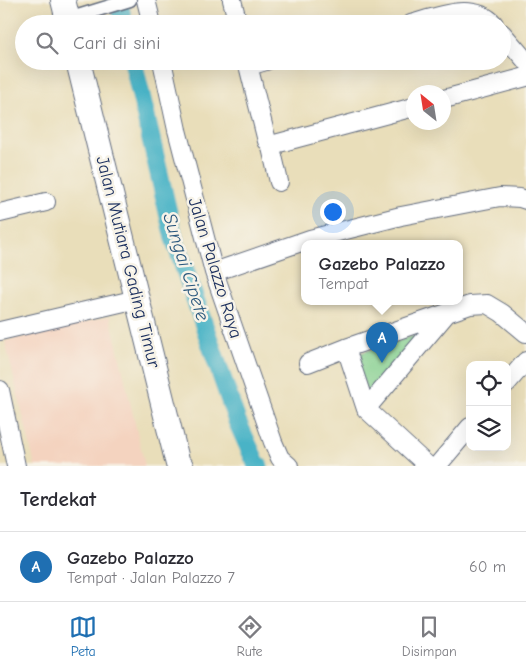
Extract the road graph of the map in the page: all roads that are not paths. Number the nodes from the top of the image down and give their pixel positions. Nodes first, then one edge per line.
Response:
1 (130, 0) edge
2 (146, 0) edge
3 (232, 0) edge
4 (66, 14) edge
5 (150, 15) edge
6 (236, 15) edge
7 (445, 15) edge
8 (481, 15) edge
9 (511, 44) edge
10 (526, 61) edge
11 (80, 70) edge
12 (164, 70) edge
13 (249, 70) edge
14 (526, 77) edge
15 (451, 97) edge
16 (406, 109) edge
17 (270, 143) junction
18 (279, 182) dead end
19 (526, 200) edge
20 (46, 202) dead end
21 (0, 213) edge
22 (307, 240) edge
23 (301, 242) edge
24 (214, 272) junction
25 (136, 299) junction
26 (448, 312) junction
27 (0, 331) edge
28 (526, 334) edge
29 (346, 348) junction
30 (526, 361) edge
31 (308, 362) dead end
32 (511, 378) edge
33 (0, 390) edge
34 (366, 409) junction
35 (466, 432) edge
36 (179, 465) edge
37 (16, 466) edge
38 (289, 466) edge
39 (428, 466) edge
40 (437, 466) edge

1 - 4 street
2 - 5 street
3 - 6 street
7 - 8 street
9 - 10 street
11 - 25 main road, Jalan Mutiara Gading Timur
12 - 24 street, Jalan Palazzo Raya
13 - 17 street
14 - 15 street
16 - 17 street
17 - 18 street
19 - 22 street
20 - 21 street
23 - 24 street
24 - 38 street, Jalan Palazzo Raya
25 - 27 street
25 - 36 main road, Jalan Mutiara Gading Timur
26 - 28 street
26 - 29 street
26 - 34 street
29 - 31 street
29 - 34 street
30 - 32 street
33 - 37 street
34 - 39 street
35 - 40 street

